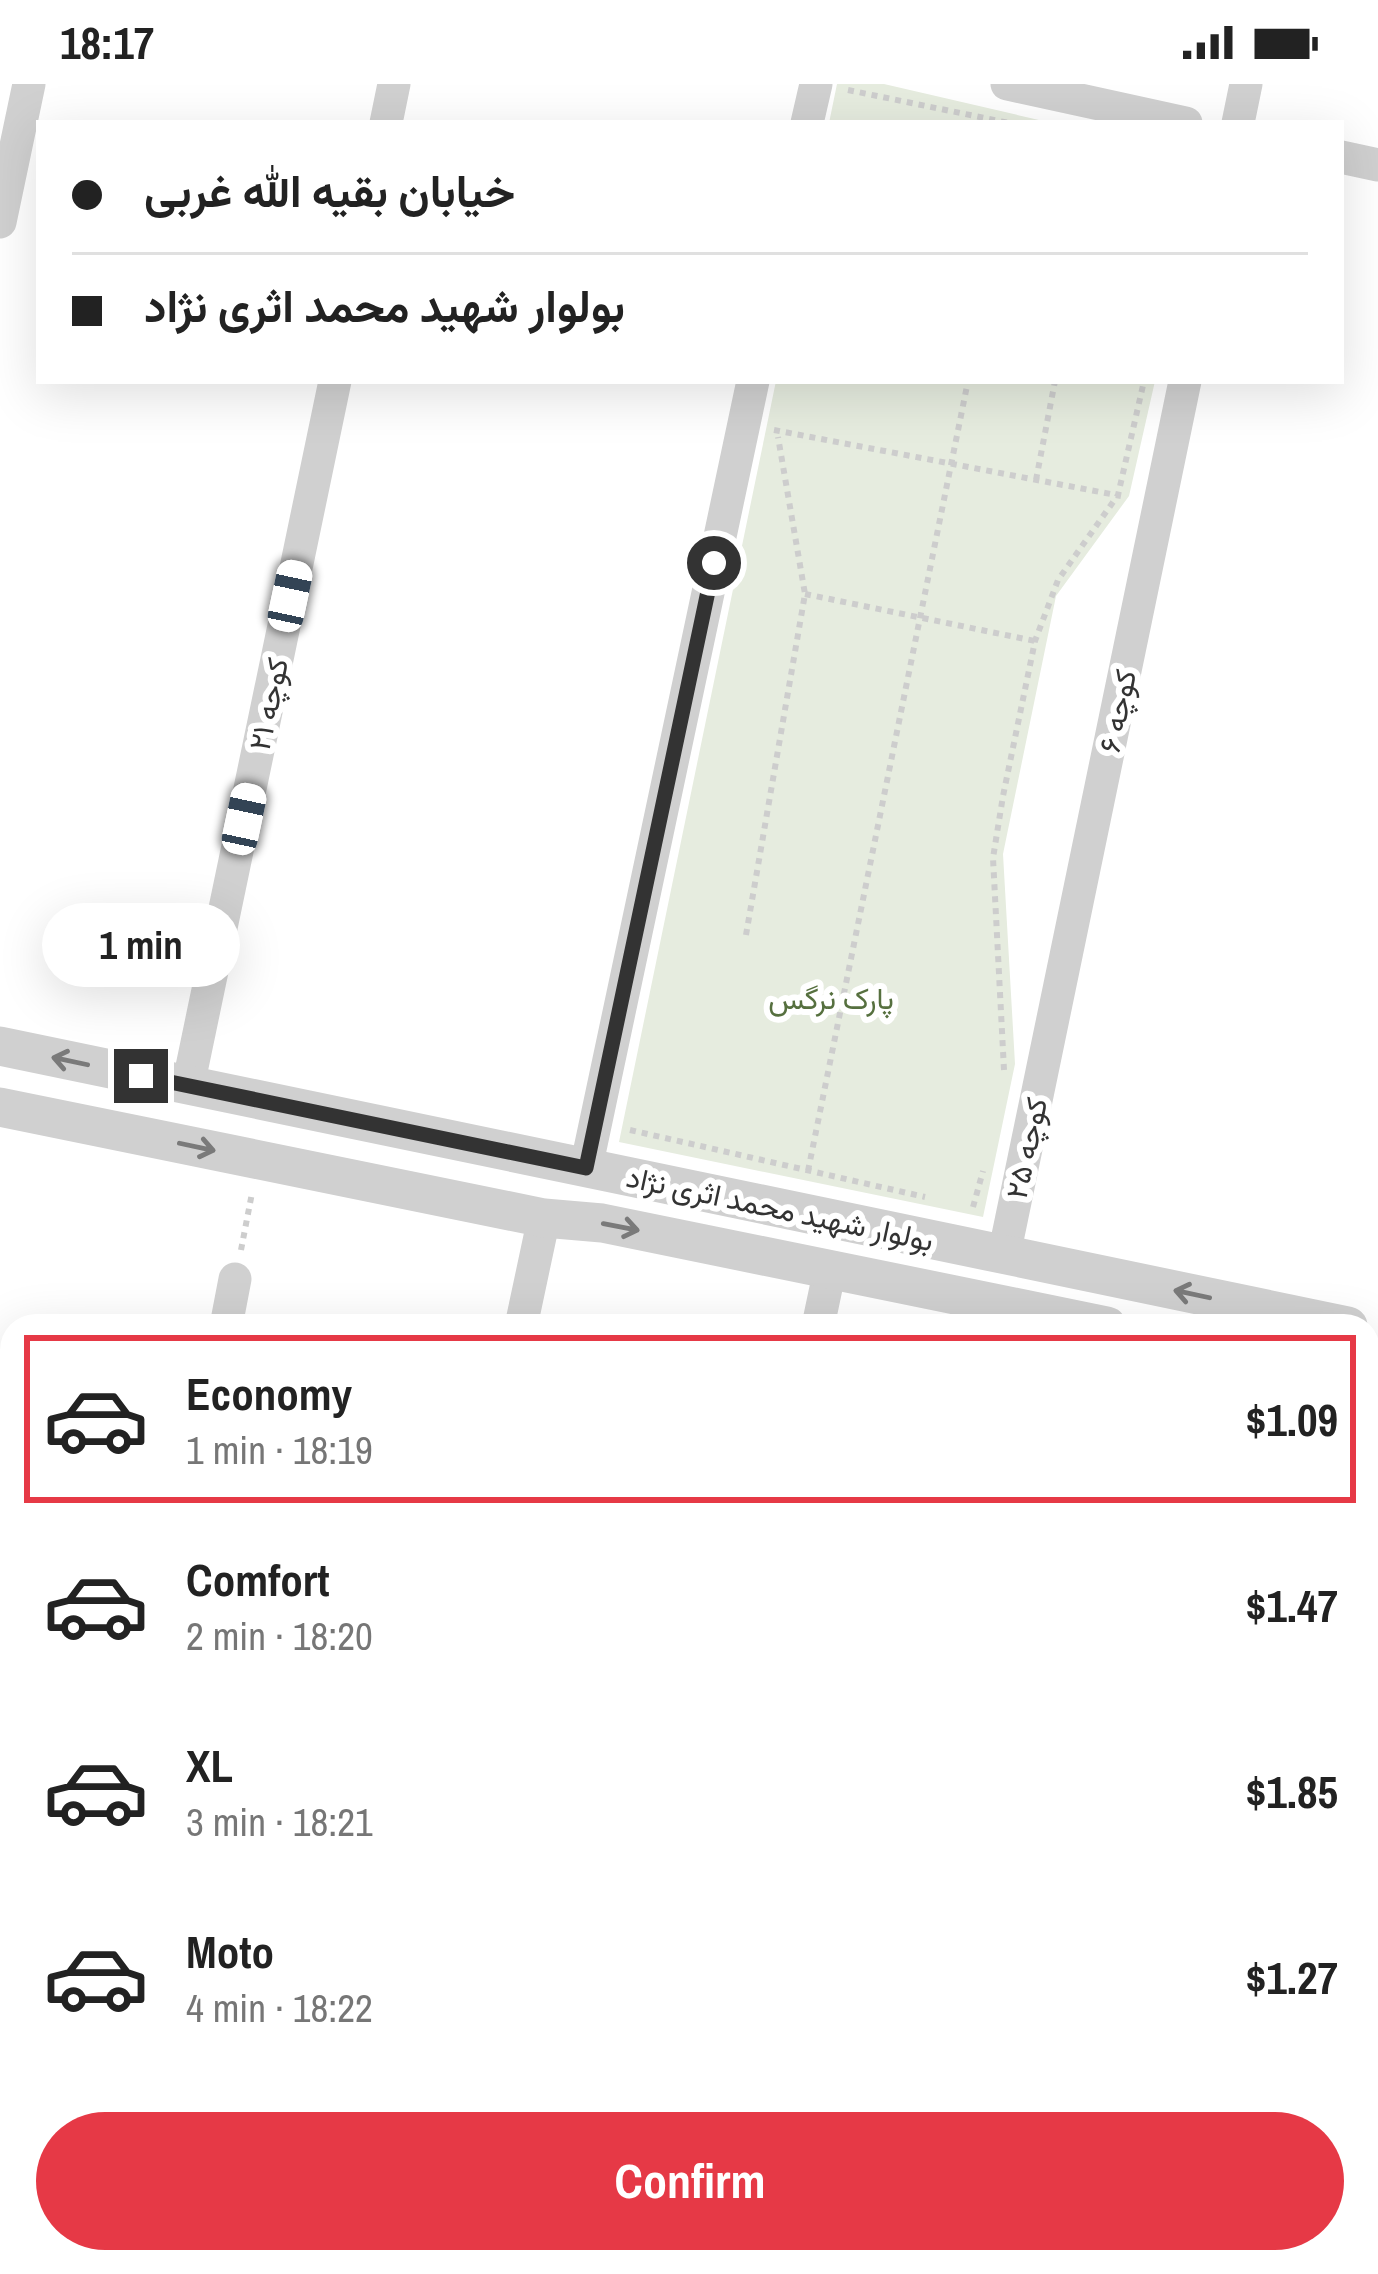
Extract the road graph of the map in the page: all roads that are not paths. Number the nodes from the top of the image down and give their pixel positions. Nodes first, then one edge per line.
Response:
1 (29, 84) edge
2 (394, 84) edge
3 (816, 84) edge
4 (1006, 84) edge
5 (1246, 84) edge
6 (387, 120) edge
7 (809, 120) edge
8 (1172, 120) edge
9 (1239, 120) edge
10 (1344, 158) edge
11 (1378, 165) edge
12 (0, 222) edge
13 (333, 384) edge
14 (753, 384) edge
15 (1184, 384) edge
16 (1048, 1040) joint
17 (0, 1046) edge
18 (188, 1086) junction
19 (0, 1107) edge
20 (586, 1168) junction
21 (544, 1219) junction
22 (1004, 1255) junction
23 (830, 1269) junction
24 (235, 1279) road end
25 (228, 1314) edge
26 (524, 1314) edge
27 (821, 1314) edge
28 (1049, 1314) edge
29 (1290, 1314) edge

1 - 12 street
2 - 6 street
3 - 7 street
4 - 8 street
5 - 9 street
10 - 11 street
13 - 18 street, کوچه ۲۱
14 - 20 street
15 - 16 street, کوچه ۶
16 - 22 street, کوچه ۲۵
18 -> 17 street, بولوار شهید محمد اثری نژاد
18 - 20 street, بولوار شهید محمد اثری نژاد
19 -> 21 street, بولوار شهید محمد اثری نژاد
20 - 22 street, بولوار شهید محمد اثری نژاد
21 -> 23 street, بولوار شهید محمد اثری نژاد
21 - 26 street
29 -> 22 street, بولوار شهید محمد اثری نژاد
23 - 27 street
23 - 28 street, بولوار شهید محمد اثری نژاد
24 - 25 street

